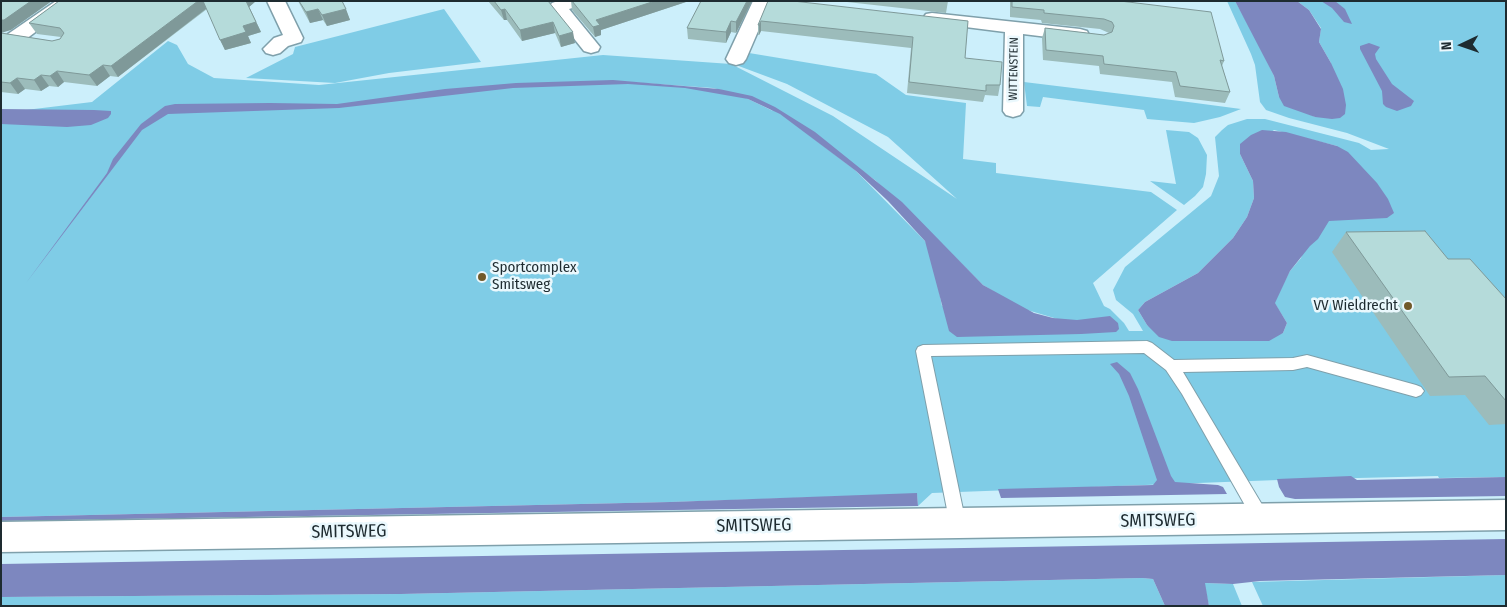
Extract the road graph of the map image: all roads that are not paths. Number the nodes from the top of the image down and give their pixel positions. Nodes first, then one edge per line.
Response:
1 (68, 1) edge
2 (276, 1) edge
3 (578, 1) edge
4 (768, 2) edge
5 (555, 4) edge
6 (918, 17) edge
7 (1014, 28) junction
8 (8, 37) edge
9 (1100, 37) edge
10 (42, 41) edge
11 (591, 47) dead end
12 (273, 49) dead end
13 (736, 59) dead end
14 (1013, 111) dead end
15 (1171, 366) junction
16 (1416, 391) dead end
17 (1506, 515) edge
18 (1261, 518) junction
19 (957, 524) junction
20 (1, 537) edge

1 - 8 street
2 - 12 street
3 - 5 street
4 - 13 street
5 - 11 street
6 - 7 street, WITTENSTEIN
7 - 9 street, WITTENSTEIN
7 - 14 street, WITTENSTEIN
8 - 10 street
15 - 16 lane
15 - 18 lane
15 - 19 lane
17 - 18 street, SMITSWEG
18 - 19 street, SMITSWEG
19 - 20 street, SMITSWEG

